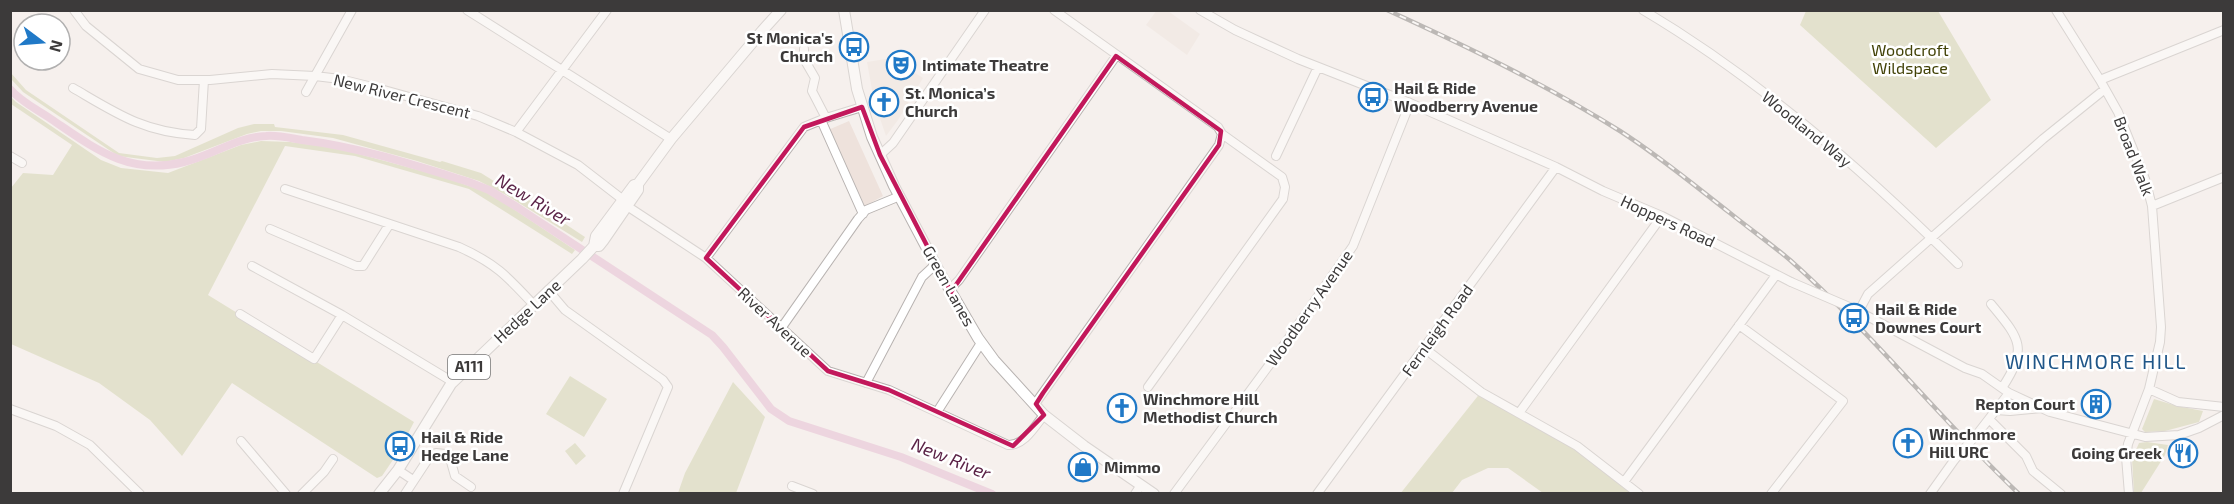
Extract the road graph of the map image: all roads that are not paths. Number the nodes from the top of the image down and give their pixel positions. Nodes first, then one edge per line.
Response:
1 (74, 10) edge
2 (607, 10) edge
3 (782, 10) edge
4 (844, 10) edge
5 (985, 10) edge
6 (1054, 10) edge
7 (1200, 10) edge
8 (1643, 10) edge
9 (2056, 10) edge
10 (349, 11) edge
11 (473, 12) edge
12 (1655, 13) edge
13 (2223, 30) edge
14 (804, 50) dead end
15 (1116, 56) junction
16 (1318, 68) junction
17 (562, 69) junction
18 (315, 76) junction
19 (204, 80) junction
20 (2103, 84) junction
21 (73, 88) dead end
22 (306, 92) dead end
23 (1410, 103) junction
24 (862, 107) junction
25 (823, 119) junction
26 (516, 132) junction
27 (1222, 134) junction
28 (671, 139) junction
29 (10, 156) edge
30 (880, 156) junction
31 (1276, 156) dead end
32 (22, 163) dead end
33 (1556, 167) junction
34 (2223, 177) edge
35 (285, 189) dead end
36 (900, 196) junction
37 (625, 203) junction
38 (2152, 206) junction
39 (863, 214) junction
40 (1662, 216) junction
41 (389, 225) junction
42 (270, 229) dead end
43 (1931, 238) junction
44 (706, 258) junction
45 (936, 264) junction
46 (1958, 264) dead end
47 (252, 266) dead end
48 (1776, 275) junction
49 (548, 290) junction
50 (950, 290) junction
51 (533, 304) junction
52 (1991, 304) dead end
53 (1856, 310) junction
54 (240, 314) dead end
55 (342, 315) junction
56 (1739, 325) junction
57 (782, 327) junction
58 (981, 343) junction
59 (1424, 348) junction
60 (453, 382) junction
61 (866, 383) junction
62 (1148, 387) dead end
63 (2149, 389) junction
64 (2005, 390) junction
65 (1035, 404) junction
66 (2223, 407) edge
67 (2042, 408) junction
68 (10, 409) edge
69 (1996, 410) junction
70 (937, 412) junction
71 (1519, 413) junction
72 (1044, 415) junction
73 (2223, 415) edge
74 (1989, 419) junction
75 (2132, 434) junction
76 (241, 441) dead end
77 (333, 459) dead end
78 (398, 470) junction
79 (412, 480) junction
80 (1624, 482) junction
81 (792, 486) dead end
82 (471, 487) dead end
83 (1138, 489) edge
84 (140, 494) edge
85 (286, 494) edge
86 (302, 494) edge
87 (380, 494) edge
88 (405, 494) edge
89 (623, 494) edge
90 (813, 494) edge
91 (1154, 494) edge
92 (1174, 494) edge
93 (1317, 494) edge
94 (1639, 494) edge
95 (1771, 494) edge
96 (1930, 494) edge
97 (2061, 494) edge
98 (2129, 494) edge

1 - 19 street, New River Crescent
2 - 17 street
3 - 28 main road, Hedge Lane / A111
4 - 24 main road, Green Lanes
5 - 30 street
6 - 15 street
7 - 16 street, Hoppers Road
8 - 12 street, Woodland Way
9 - 20 street, Broad Walk
10 - 18 street
11 - 17 street
12 - 43 street, Woodland Way
13 - 20 street
14 - 25 street
15 - 27 street
15 - 50 street
16 - 23 street, Hoppers Road
16 - 31 street
17 - 26 street
17 - 28 street
18 - 19 street, New River Crescent
18 - 22 street
18 - 26 street, New River Crescent
19 - 21 street
20 - 38 street, Broad Walk
20 - 43 street
23 - 33 street, Hoppers Road
23 - 92 street, Woodberry Avenue
24 - 25 street
24 - 30 main road, Green Lanes
25 - 39 street
25 - 44 street
26 - 37 street, New River Crescent
27 - 62 street
27 - 65 street
28 - 37 main road, Hedge Lane / A111
29 - 32 street
30 - 36 main road, Green Lanes
33 - 40 street, Hoppers Road
33 - 59 street, Fernleigh Road
34 - 38 street
35 - 41 street
36 - 39 street
36 - 45 main road, Green Lanes
37 - 44 street, River Avenue
37 - 49 main road, Hedge Lane / A111
38 - 63 street, Broad Walk
39 - 57 street
40 - 48 street, Hoppers Road
40 - 71 street
41 - 42 street
41 - 51 street
43 - 46 street, Woodland Way
43 - 53 street
44 - 57 street, River Avenue
45 - 50 main road, Green Lanes
45 - 61 street
47 - 55 street
48 - 53 street, Hoppers Road, bridge
48 - 56 street
49 - 51 main road, Hedge Lane / A111
49 - 89 street
50 - 58 main road, Green Lanes
51 - 60 main road, Hedge Lane / A111
52 - 64 street
53 - 64 street, Hoppers Road
54 - 55 street
55 - 60 street
56 - 80 street
56 - 95 street
57 - 61 street, River Avenue
58 - 65 main road, Green Lanes
58 - 70 street
59 - 71 street
59 - 93 street, Fernleigh Road
60 - 78 main road, Hedge Lane / A111
61 - 70 street, River Avenue
63 - 66 street
63 - 75 street, Broad Walk
64 - 67 street, Hoppers Road
64 - 69 street
65 - 72 main road, Green Lanes
67 - 69 street
67 - 75 street, Hoppers Road
68 - 84 street
69 - 74 street
70 - 72 street, River Avenue
71 - 80 street
72 - 83 main road, Green Lanes
73 - 75 street, Hoppers Road
74 - 96 street, bridge
74 - 97 street
75 - 98 street, Broad Walk
76 - 85 street
77 - 86 street
78 - 79 street
78 - 87 main road, Hedge Lane / A111
79 - 82 street
79 - 88 street
80 - 94 street
81 - 90 street
83 - 91 main road, Green Lanes

